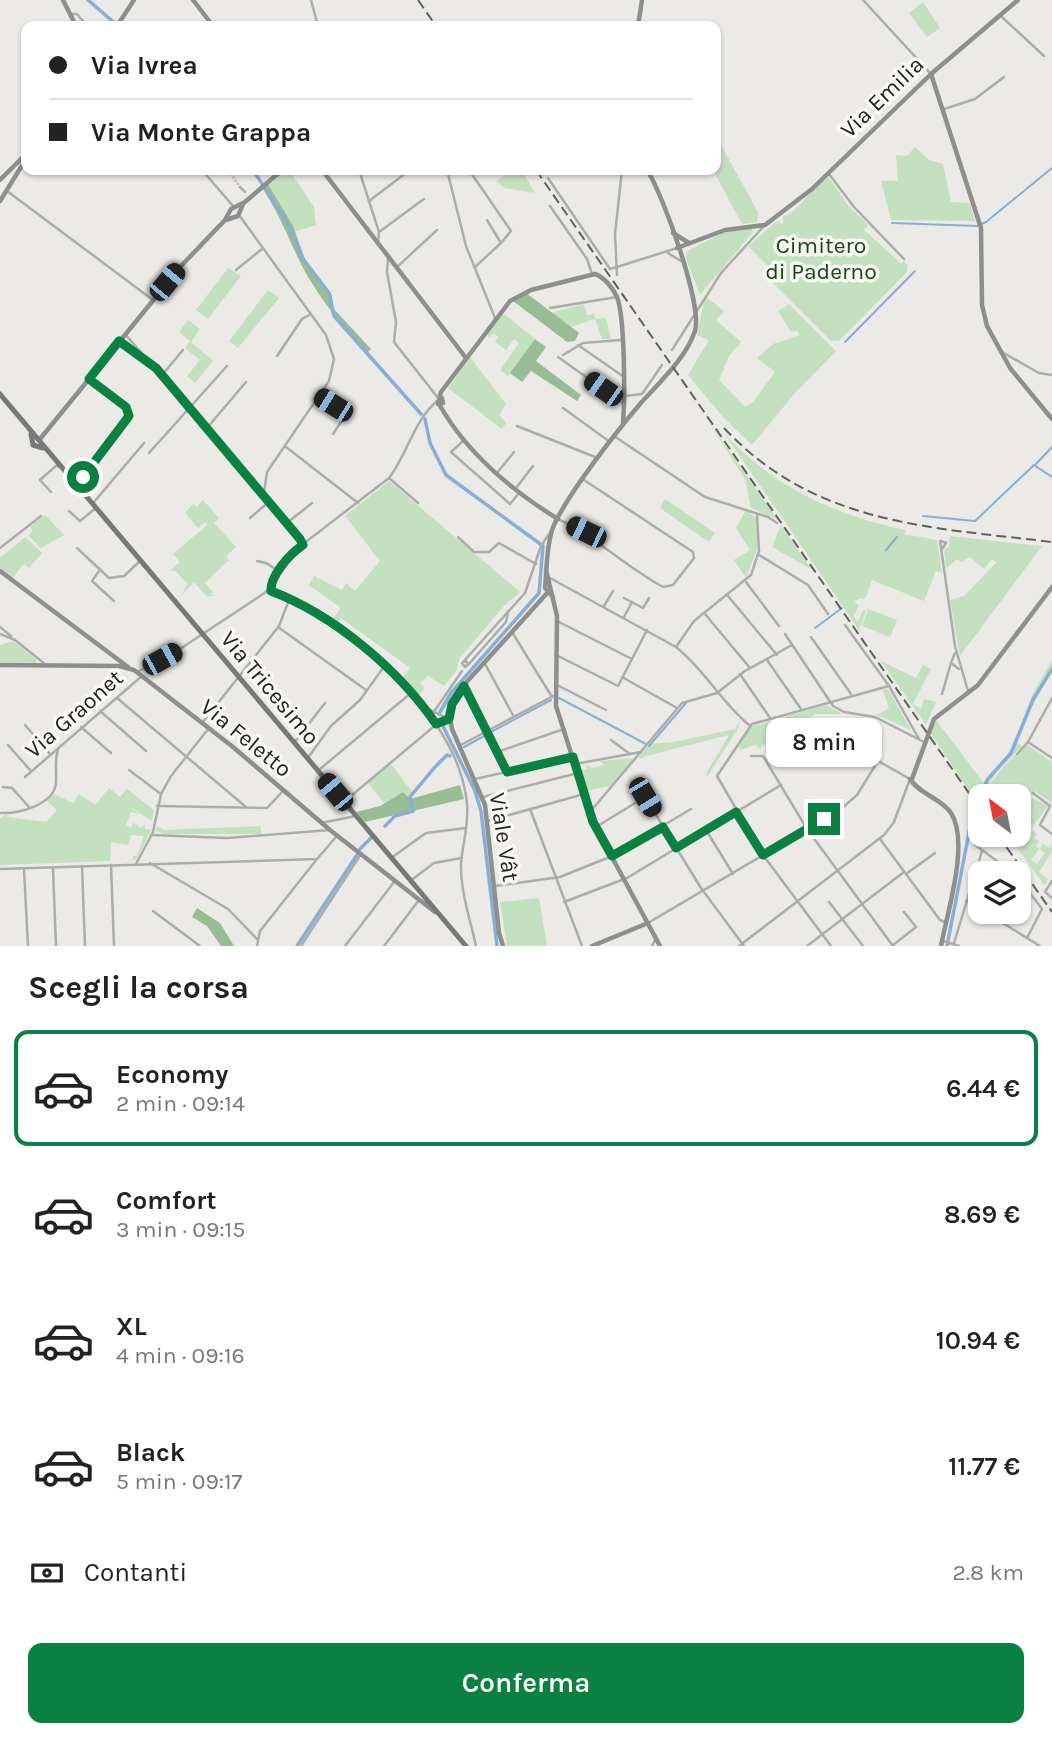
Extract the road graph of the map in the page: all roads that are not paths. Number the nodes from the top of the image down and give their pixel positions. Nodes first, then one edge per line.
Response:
1 (63, 0) edge
2 (134, 0) edge
3 (193, 0) edge
4 (311, 0) edge
5 (642, 0) edge
6 (863, 0) edge
7 (1018, 0) edge
8 (71, 14) junction
9 (1002, 17) junction
10 (74, 21) edge
11 (83, 21) edge
12 (120, 21) edge
13 (209, 21) edge
14 (317, 21) edge
15 (639, 21) edge
16 (1044, 55) dead end
17 (931, 74) junction
18 (1004, 77) dead end
19 (944, 110) junction
20 (21, 161) edge
21 (21, 166) edge
22 (829, 174) junction
23 (206, 175) edge
24 (276, 175) edge
25 (326, 175) edge
26 (361, 175) edge
27 (403, 175) edge
28 (448, 175) edge
29 (472, 175) edge
30 (621, 175) edge
31 (648, 175) edge
32 (548, 178) dead end
33 (0, 180) edge
34 (240, 187) tunnel mouth
35 (8, 191) junction
36 (245, 192) dead end
37 (424, 198) dead end
38 (0, 201) edge
39 (226, 201) junction
40 (369, 201) junction
41 (550, 206) dead end
42 (237, 210) junction
43 (229, 212) junction
44 (234, 217) junction
45 (225, 220) junction
46 (486, 220) dead end
47 (771, 220) junction
48 (242, 222) junction
49 (757, 225) junction
50 (765, 225) junction
51 (437, 230) dead end
52 (671, 231) junction
53 (379, 232) junction
54 (377, 243) junction
55 (501, 243) junction
56 (690, 243) junction
57 (262, 248) junction
58 (677, 248) junction
59 (665, 253) junction
60 (904, 259) dead end
61 (388, 260) junction
62 (681, 261) junction
63 (475, 267) junction
64 (617, 267) junction
65 (396, 268) junction
66 (236, 270) dead end
67 (592, 274) junction
68 (617, 275) dead end
69 (617, 297) junction
70 (153, 300) junction
71 (550, 308) dead end
72 (696, 309) junction
73 (311, 314) junction
74 (495, 318) junction
75 (125, 334) junction
76 (621, 340) junction
77 (119, 341) junction
78 (578, 345) junction
79 (138, 348) junction
80 (183, 350) dead end
81 (672, 350) dead end
82 (1000, 351) junction
83 (135, 352) junction
84 (564, 355) dead end
85 (277, 356) dead end
86 (558, 357) dead end
87 (466, 358) junction
88 (662, 365) dead end
89 (227, 366) dead end
90 (156, 368) junction
91 (162, 375) junction
92 (1052, 375) edge
93 (624, 377) junction
94 (89, 379) junction
95 (246, 382) dead end
96 (0, 394) edge
97 (320, 396) junction
98 (625, 396) junction
99 (439, 401) junction
100 (625, 405) junction
101 (190, 408) junction
102 (563, 408) dead end
103 (636, 409) junction
104 (1052, 419) edge
105 (623, 423) junction
106 (517, 426) dead end
107 (207, 428) junction
108 (333, 434) dead end
109 (614, 436) junction
110 (38, 441) junction
111 (463, 441) junction
112 (610, 442) junction
113 (144, 443) dead end
114 (286, 446) junction
115 (514, 452) dead end
116 (149, 453) dead end
117 (598, 458) junction
118 (57, 465) junction
119 (533, 466) dead end
120 (497, 473) junction
121 (70, 475) junction
122 (84, 475) junction
123 (389, 478) junction
124 (584, 480) junction
125 (518, 489) junction
126 (51, 492) dead end
127 (264, 493) junction
128 (86, 495) junction
129 (270, 501) junction
130 (312, 503) dead end
131 (358, 503) junction
132 (418, 503) dead end
133 (94, 506) junction
134 (69, 511) dead end
135 (755, 512) junction
136 (41, 516) dead end
137 (250, 518) dead end
138 (558, 519) junction
139 (288, 523) junction
140 (777, 523) dead end
141 (553, 529) junction
142 (458, 537) dead end
143 (303, 545) junction
144 (0, 548) edge
145 (77, 548) dead end
146 (941, 552) dead end
147 (759, 555) junction
148 (141, 561) junction
149 (257, 561) dead end
150 (536, 564) junction
151 (99, 570) junction
152 (0, 571) edge
153 (279, 571) junction
154 (746, 582) junction
155 (551, 585) junction
156 (1052, 587) edge
157 (270, 590) junction
158 (613, 591) dead end
159 (728, 596) junction
160 (624, 598) dead end
161 (649, 598) dead end
162 (289, 600) junction
163 (114, 601) dead end
164 (632, 602) junction
165 (604, 606) junction
166 (508, 612) junction
167 (704, 613) junction
168 (828, 614) dead end
169 (502, 616) junction
170 (624, 617) junction
171 (507, 618) junction
172 (557, 621) junction
173 (845, 625) dead end
174 (779, 626) dead end
175 (0, 627) edge
176 (278, 627) junction
177 (647, 630) junction
178 (512, 632) junction
179 (0, 634) edge
180 (202, 634) junction
181 (785, 634) dead end
182 (811, 636) dead end
183 (15, 639) junction
184 (792, 645) junction
185 (676, 647) junction
186 (556, 654) junction
187 (777, 655) junction
188 (118, 659) junction
189 (632, 659) junction
190 (767, 660) junction
191 (484, 662) junction
192 (955, 663) junction
193 (465, 664) junction
194 (2, 666) edge
195 (115, 666) junction
196 (47, 667) junction
197 (383, 667) junction
198 (129, 668) junction
199 (750, 668) junction
200 (140, 674) junction
201 (740, 674) junction
202 (237, 676) junction
203 (622, 677) junction
204 (555, 684) junction
205 (464, 686) junction
206 (889, 686) junction
207 (366, 690) junction
208 (968, 692) junction
209 (411, 693) junction
210 (717, 693) junction
211 (942, 694) dead end
212 (852, 695) junction
213 (553, 696) junction
214 (117, 698) junction
215 (1052, 698) edge
216 (830, 702) junction
217 (325, 703) dead end
218 (677, 708) junction
219 (801, 709) junction
220 (606, 710) dead end
221 (100, 711) junction
222 (432, 715) junction
223 (514, 717) junction
224 (447, 718) junction
225 (770, 718) junction
226 (201, 723) junction
227 (436, 724) junction
228 (25, 725) dead end
229 (749, 725) junction
230 (81, 727) junction
231 (209, 728) junction
232 (564, 729) junction
233 (915, 730) junction
234 (487, 731) junction
235 (911, 735) junction
236 (611, 740) dead end
237 (921, 741) junction
238 (1028, 741) junction
239 (294, 744) junction
240 (8, 745) dead end
241 (59, 746) junction
242 (459, 746) junction
243 (146, 751) dead end
244 (496, 752) junction
245 (641, 752) junction
246 (111, 753) dead end
247 (50, 754) junction
248 (630, 754) junction
249 (1017, 754) dead end
250 (186, 756) junction
251 (573, 757) junction
252 (751, 757) dead end
253 (1052, 758) edge
254 (307, 759) junction
255 (575, 764) junction
256 (129, 770) dead end
257 (32, 771) junction
258 (318, 771) junction
259 (507, 772) junction
260 (578, 773) junction
261 (25, 777) dead end
262 (475, 779) junction
263 (911, 779) junction
264 (781, 785) junction
265 (2, 787) dead end
266 (284, 791) junction
267 (1033, 793) dead end
268 (161, 794) junction
269 (584, 794) junction
270 (483, 797) junction
271 (344, 802) junction
272 (158, 806) junction
273 (29, 807) junction
274 (246, 807) junction
275 (530, 809) junction
276 (691, 810) dead end
277 (590, 812) junction
278 (736, 812) junction
279 (0, 813) edge
280 (356, 816) junction
281 (488, 821) junction
282 (321, 823) junction
283 (596, 827) junction
284 (663, 827) junction
285 (466, 828) junction
286 (330, 830) junction
287 (706, 830) junction
288 (807, 830) junction
289 (1052, 834) edge
290 (151, 835) junction
291 (337, 835) junction
292 (880, 839) junction
293 (977, 847) edge
294 (676, 848) junction
295 (982, 851) junction
296 (359, 853) junction
297 (935, 853) dead end
298 (763, 855) junction
299 (612, 856) junction
300 (391, 858) junction
301 (462, 858) junction
302 (317, 859) junction
303 (996, 861) edge
304 (150, 863) junction
305 (136, 864) junction
306 (111, 865) junction
307 (82, 866) junction
308 (53, 867) junction
309 (24, 868) junction
310 (0, 869) edge
311 (838, 871) junction
312 (733, 874) junction
313 (905, 874) junction
314 (556, 879) junction
315 (624, 879) junction
316 (395, 881) junction
317 (410, 881) junction
318 (1052, 881) edge
319 (494, 886) junction
320 (703, 891) junction
321 (1031, 894) edge
322 (1052, 898) edge
323 (419, 900) junction
324 (797, 901) junction
325 (966, 901) joint
326 (565, 902) junction
327 (829, 902) dead end
328 (862, 904) junction
329 (152, 911) dead end
330 (904, 912) dead end
331 (441, 917) junction
332 (842, 919) junction
333 (945, 922) junction
334 (648, 923) junction
335 (1004, 924) edge
336 (822, 934) junction
337 (656, 938) junction
338 (1027, 938) junction
339 (257, 939) junction
340 (942, 943) edge
341 (953, 943) junction
342 (476, 944) edge
343 (741, 945) edge
344 (28, 946) edge
345 (55, 946) edge
346 (85, 946) edge
347 (114, 946) edge
348 (200, 946) edge
349 (257, 946) edge
350 (301, 946) edge
351 (345, 946) edge
352 (384, 946) edge
353 (466, 946) edge
354 (503, 946) edge
355 (582, 946) edge
356 (592, 946) edge
357 (652, 946) edge
358 (660, 946) edge
359 (807, 946) edge
360 (831, 946) edge
361 (863, 946) edge
362 (893, 946) edge
363 (959, 946) edge
364 (1040, 946) edge

1 - 8 street
2 - 12 street
3 - 13 street
4 - 14 street
5 - 15 street
6 - 17 street
7 - 9 street, Via Emilia
8 - 10 street
8 - 11 street
9 - 16 street
9 - 17 street, Via Emilia
17 - 19 street
17 - 22 street, Via Emilia
18 - 19 street
19 - 82 street
20 - 33 street
21 - 35 street
22 - 47 street, Via Emilia
22 - 60 street
23 - 39 street
24 - 42 street
25 - 54 street
26 - 40 street
27 - 40 street
28 - 63 street
29 - 55 street
30 - 64 street
31 - 52 street
32 - 64 street
34 - 36 street
35 - 38 street
35 - 70 street
37 - 53 street
39 - 42 street
39 - 43 street
40 - 53 street
41 - 67 street
42 - 43 street
42 - 44 street
42 - 48 street
43 - 44 street
43 - 45 street
44 - 45 street
44 - 48 street
45 - 70 street
46 - 55 street
47 - 49 street, Via Emilia
47 - 50 street, Via Emilia
48 - 57 street
49 - 50 street, Via Emilia
49 - 56 street, Via Emilia
50 - 72 street
51 - 65 street
52 - 56 street
52 - 58 street
53 - 54 street
54 - 61 street
55 - 63 street
56 - 58 street, Via Emilia
56 - 62 street
57 - 66 street
57 - 73 street
58 - 59 street, Via Emilia
58 - 62 street
59 - 62 street
59 - 64 street, Via Emilia
61 - 65 street
61 - 99 street
62 - 72 street
63 - 74 street
64 - 68 street
65 - 87 street
67 - 69 street
67 - 74 street
69 - 71 street
69 - 76 street
70 - 75 street
72 - 81 street
72 - 103 street
73 - 85 street
73 - 97 street
74 - 87 street
75 - 77 street
75 - 79 street
76 - 78 street
76 - 93 street
77 - 83 street
77 - 94 street
78 - 84 street
78 - 93 street
79 - 83 street
79 - 90 street
80 - 91 street
82 - 92 street
82 - 104 street
83 - 90 street
86 - 100 street
87 - 99 street
88 - 98 street
89 - 101 street
90 - 91 street
91 - 101 street
93 - 98 street
94 - 110 street
94 - 122 street
95 - 107 street
96 - 110 main road, Via Tricesimo
97 - 108 street
97 - 114 street
98 - 100 street
99 - 111 street
99 - 123 street
100 - 103 street
100 - 105 street
101 - 107 street
101 - 116 street
102 - 112 street
103 - 105 street
105 - 109 street
106 - 117 street
107 - 127 street
109 - 112 street
109 - 135 street
110 - 118 main road, Via Tricesimo
110 - 121 main road, Via Tricesimo
111 - 120 street
111 - 125 street
112 - 117 street
113 - 133 street
114 - 127 street
114 - 131 street
115 - 120 street
117 - 124 street
118 - 121 street, Via Tricesimo
118 - 126 street
118 - 128 main road, Via Tricesimo
119 - 125 street
120 - 125 street
121 - 122 street
121 - 128 main road, Via Tricesimo
122 - 128 street
123 - 131 street
123 - 132 street
124 - 138 street
124 - 138 street
125 - 138 street
127 - 129 street
128 - 133 main road, Via Tricesimo
129 - 137 street
129 - 139 street
130 - 139 street
131 - 143 street
133 - 134 street
133 - 148 main road, Via Tricesimo
135 - 140 street
135 - 147 street
136 - 144 street
138 - 141 street
139 - 143 street
141 - 150 street
141 - 155 street
142 - 150 street
143 - 153 street
145 - 151 street
146 - 192 street
147 - 154 street
147 - 168 street
148 - 151 street
148 - 180 main road, Via Tricesimo
149 - 153 street
150 - 166 street
151 - 163 street
152 - 188 street
153 - 157 street
154 - 159 street
154 - 174 street
155 - 165 street
155 - 172 street
155 - 178 street
156 - 208 street
157 - 162 street
157 - 180 street, Via Graonet
158 - 165 street
159 - 167 street
159 - 187 street
160 - 164 street
161 - 164 street
162 - 176 street
162 - 197 street
164 - 170 street
165 - 170 street
166 - 169 street
166 - 171 street
167 - 185 street
167 - 199 street
169 - 171 street
169 - 193 street
170 - 177 street
171 - 193 street
172 - 186 street
172 - 189 street
173 - 206 street
175 - 183 street
176 - 202 street
176 - 207 street
177 - 185 street
177 - 189 street
178 - 191 street
178 - 213 street
179 - 183 street
180 - 200 street, Via Graonet
180 - 202 main road, Via Tricesimo
181 - 184 street
182 - 212 street
183 - 196 street
184 - 187 street
184 - 216 street
185 - 210 street
186 - 203 street
186 - 204 street
187 - 190 street
188 - 195 street
188 - 198 street
189 - 203 street
190 - 199 street
190 - 219 street
191 - 205 street
191 - 223 street
192 - 208 street
192 - 211 street
193 - 222 street
194 - 196 street, Via Feletto
195 - 196 street, Via Feletto
195 - 198 street, Via Feletto
197 - 207 street
197 - 209 street
198 - 200 street, Via Feletto
199 - 201 street
200 - 214 street, Via Graonet
200 - 226 street, Via Feletto
201 - 210 street
201 - 225 street
202 - 226 street
202 - 239 main road, Via Tricesimo
203 - 218 street
204 - 213 street
204 - 220 street
205 - 224 street
205 - 234 street
206 - 212 street
206 - 233 street
207 - 254 street
208 - 237 street
208 - 237 street
209 - 222 street
209 - 258 street
210 - 218 street
210 - 229 street
212 - 216 street
213 - 223 street
213 - 232 street
214 - 221 street, Via Graonet
214 - 250 street
215 - 238 street
216 - 219 street
216 - 235 street
217 - 239 street
218 - 245 street
219 - 225 street
221 - 230 street, Via Graonet
221 - 243 street
222 - 224 street
222 - 227 street
223 - 234 street
224 - 227 street
224 - 242 street, Viale Vât
225 - 229 street
226 - 231 street, Via Feletto
227 - 271 street
227 - 285 street
228 - 247 street
229 - 278 street
230 - 241 street, Via Graonet
230 - 246 street
231 - 250 street
231 - 266 street, Via Feletto
232 - 244 street
232 - 251 street
233 - 235 street
233 - 237 street
234 - 242 street
234 - 244 street
235 - 237 street
236 - 248 street
237 - 263 street
238 - 249 street
238 - 253 street
239 - 254 main road, Via Tricesimo
240 - 257 street
241 - 247 street, Via Graonet
241 - 273 street
242 - 262 street, Viale Vât
244 - 259 street
245 - 248 street
245 - 277 street
247 - 257 street, Via Graonet
248 - 255 street
250 - 268 street
250 - 274 street
251 - 255 street
251 - 259 street
252 - 264 street
254 - 258 main road, Via Tricesimo
255 - 260 street
256 - 268 street
257 - 261 street, Via Graonet
258 - 271 main road, Via Tricesimo
259 - 262 street
260 - 269 street
260 - 270 street
262 - 270 street, Viale Vât
263 - 288 street
263 - 292 street
263 - 333 street
264 - 278 street
264 - 288 street
265 - 273 street
266 - 274 street
266 - 282 street, Via Feletto
267 - 289 street
268 - 272 street
269 - 275 street
269 - 277 street
270 - 281 street, Viale Vât
271 - 280 main road, Via Tricesimo
272 - 274 street
272 - 290 street
273 - 279 street
275 - 281 street
275 - 314 street
276 - 284 street
277 - 283 street
278 - 287 street
278 - 298 street
280 - 282 street
280 - 300 main road, Via Tricesimo
281 - 319 street, Viale Vât
282 - 286 street, Via Feletto
283 - 284 street
283 - 299 street
284 - 294 street
284 - 299 street
285 - 300 street
285 - 301 street
286 - 290 street
286 - 291 street, Via Feletto
287 - 294 street
287 - 312 street
288 - 298 street
288 - 311 street
290 - 305 street
291 - 296 street, Via Feletto
291 - 302 street
292 - 311 street
292 - 313 street
293 - 295 street
294 - 315 street
294 - 320 street
295 - 303 street
295 - 325 street
296 - 316 street, Via Feletto
296 - 350 street
297 - 313 street
298 - 312 street
298 - 324 street
299 - 314 street
299 - 315 street
300 - 317 main road, Via Tricesimo
301 - 317 street
301 - 342 street
302 - 304 street
302 - 339 street
304 - 305 street
304 - 339 street
305 - 306 street
306 - 307 street
306 - 347 street
307 - 308 street
307 - 346 street
308 - 309 street
308 - 345 street
309 - 310 street
309 - 344 street
311 - 324 street
311 - 328 street
312 - 320 street
313 - 328 street
313 - 333 street
314 - 319 street
314 - 326 street
315 - 326 street
315 - 334 street
316 - 323 street, Via Feletto
316 - 351 street
317 - 331 main road, Via Tricesimo
318 - 322 street
319 - 354 street, Viale Vât
320 - 334 street
320 - 343 street
321 - 338 street
323 - 331 street, Via Feletto
323 - 352 street
324 - 336 street
324 - 343 street
325 - 341 street
326 - 355 street
327 - 332 street
328 - 332 street
328 - 362 street
329 - 348 street
330 - 362 street
331 - 353 main road, Via Tricesimo
332 - 336 street
332 - 361 street
333 - 340 street
334 - 337 street
334 - 356 street
335 - 338 street
336 - 359 street
336 - 360 street
337 - 357 street
337 - 358 street
338 - 364 street
339 - 349 street
340 - 341 street
341 - 363 street

